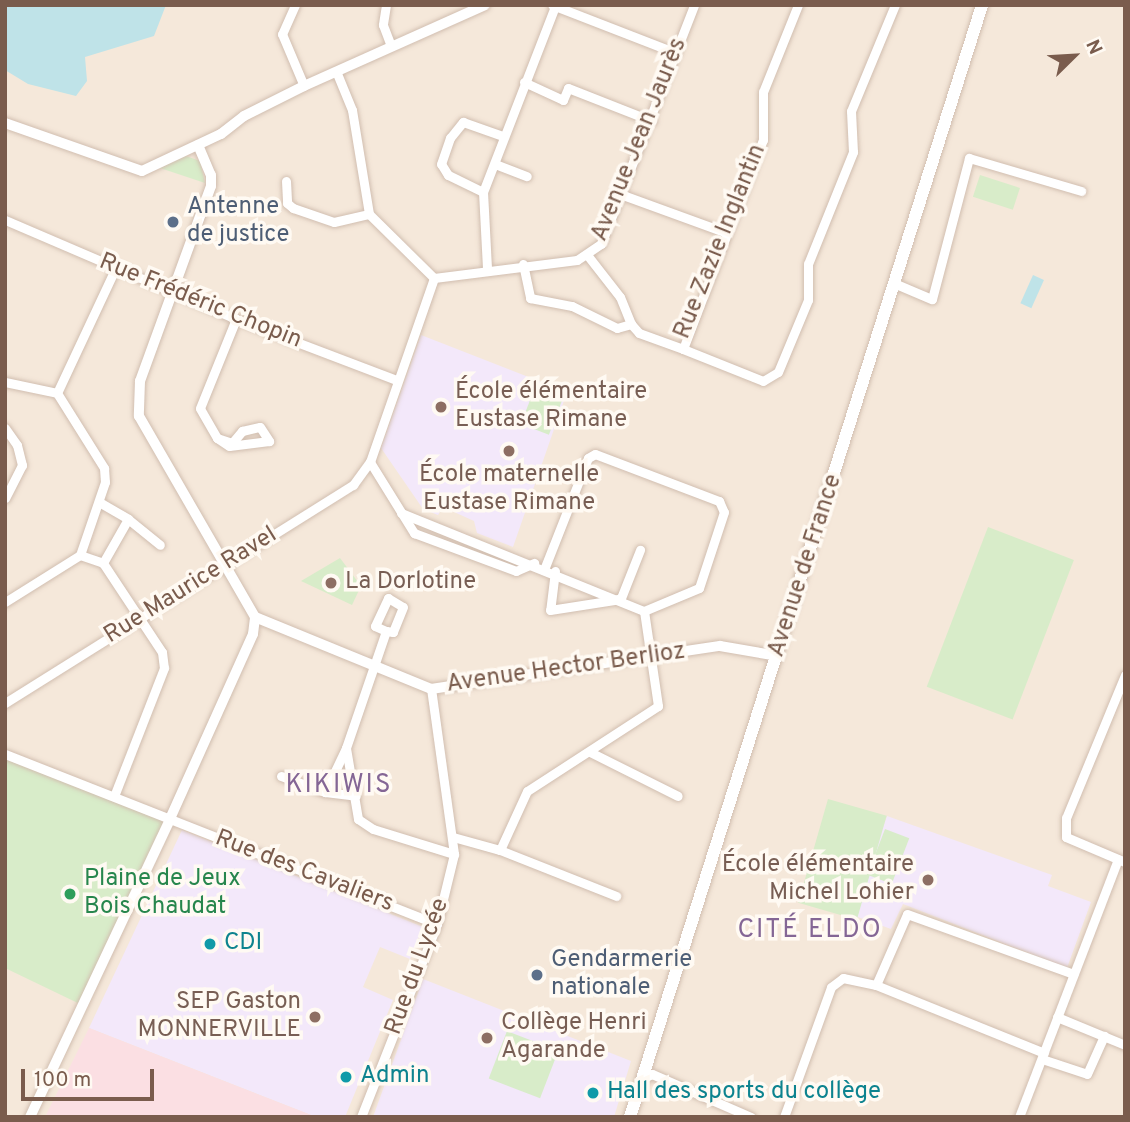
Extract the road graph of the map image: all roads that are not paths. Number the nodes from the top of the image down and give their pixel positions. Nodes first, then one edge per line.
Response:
1 (295, 5) edge
2 (386, 5) edge
3 (485, 5) edge
4 (554, 5) edge
5 (694, 5) edge
6 (798, 5) edge
7 (895, 5) edge
8 (982, 8) edge
9 (391, 46) junction
10 (676, 53) junction
11 (336, 71) junction
12 (524, 82) junction
13 (304, 86) junction
14 (652, 121) junction
15 (5, 123) edge
16 (503, 136) junction
17 (198, 145) junction
18 (495, 164) junction
19 (527, 176) dead end
20 (286, 181) dead end
21 (1081, 191) dead end
22 (483, 192) junction
23 (621, 194) junction
24 (369, 214) junction
25 (5, 220) edge
26 (727, 233) junction
27 (588, 256) junction
28 (523, 264) junction
29 (116, 267) junction
30 (487, 268) junction
31 (434, 278) junction
32 (896, 285) junction
33 (174, 291) junction
34 (236, 319) junction
35 (631, 324) junction
36 (683, 349) junction
37 (397, 380) junction
38 (5, 382) edge
39 (57, 393) junction
40 (5, 428) edge
41 (217, 438) junction
42 (370, 462) junction
43 (5, 498) edge
44 (99, 502) junction
45 (401, 513) junction
46 (128, 519) junction
47 (160, 545) dead end
48 (640, 550) dead end
49 (80, 555) junction
50 (103, 562) junction
51 (225, 563) junction
52 (534, 563) junction
53 (545, 567) junction
54 (555, 571) junction
55 (621, 598) junction
56 (5, 601) edge
57 (644, 611) junction
58 (256, 617) junction
59 (137, 618) junction
60 (386, 631) dead end
61 (653, 656) junction
62 (778, 656) junction
63 (373, 665) junction
64 (1125, 675) edge
65 (431, 689) junction
66 (5, 702) edge
67 (346, 748) junction
68 (590, 752) junction
69 (5, 754) edge
70 (281, 776) dead end
71 (325, 792) junction
72 (114, 796) junction
73 (356, 796) junction
74 (678, 796) dead end
75 (169, 821) junction
76 (453, 837) junction
77 (500, 850) junction
78 (454, 854) junction
79 (1121, 861) edge
80 (616, 896) dead end
81 (438, 924) junction
82 (1074, 974) junction
83 (876, 985) junction
84 (1057, 1017) junction
85 (1104, 1036) junction
86 (1125, 1045) edge
87 (1043, 1056) junction
88 (647, 1073) junction
89 (30, 1117) edge
90 (361, 1117) edge
91 (630, 1117) edge
92 (751, 1117) edge
93 (784, 1117) edge
94 (1019, 1117) edge

1 - 13 street
2 - 9 street
3 - 9 street
4 - 10 street
4 - 12 street
5 - 10 street, Avenue Jean Jaurès
6 - 26 street, Rue Zazie Inglantin
7 - 36 street
8 - 32 main road, Avenue de France
9 - 11 street
10 - 14 street, Avenue Jean Jaurès
11 - 13 street
11 - 24 street
12 - 14 street
12 - 16 street
13 - 17 street
14 - 23 street, Avenue Jean Jaurès
15 - 17 street
16 - 18 street
16 - 22 street
17 - 33 street
18 - 19 street
18 - 22 street
20 - 24 street
21 - 32 street
22 - 30 street
23 - 26 street
23 - 27 street, Avenue Jean Jaurès
24 - 31 street
25 - 29 street, Rue Frédéric Chopin
26 - 36 street, Rue Zazie Inglantin
27 - 28 street, Avenue Jean Jaurès
27 - 35 street
28 - 30 street, Avenue Jean Jaurès
28 - 35 street
29 - 33 street, Rue Frédéric Chopin
29 - 39 street
30 - 31 street, Avenue Jean Jaurès
31 - 37 street
32 - 62 main road, Avenue de France
33 - 34 street, Rue Frédéric Chopin
33 - 51 street
34 - 37 street, Rue Frédéric Chopin
34 - 41 street
35 - 36 street, Rue Zazie Inglantin
37 - 42 street
38 - 39 street
39 - 44 street
40 - 43 street
41 - 41 street
42 - 45 street
42 - 51 street, Rue Maurice Ravel
44 - 46 street
44 - 49 street
45 - 52 street
45 - 52 street
46 - 47 street
46 - 50 street
48 - 55 street
49 - 50 street
49 - 56 street
50 - 59 street
51 - 58 street
51 - 59 street, Rue Maurice Ravel
52 - 53 street
53 - 54 street
53 - 57 street
54 - 55 street
54 - 55 street
55 - 57 street
57 - 61 street
58 - 63 street, Avenue Hector Berlioz
58 - 75 street
59 - 66 street, Rue Maurice Ravel
59 - 72 street
60 - 63 street
61 - 62 street, Avenue Hector Berlioz
61 - 65 street, Avenue Hector Berlioz
61 - 68 street
62 - 88 main road, Avenue de France
63 - 65 street, Avenue Hector Berlioz
63 - 67 street
64 - 79 street
65 - 76 street, Rue du Lycée
67 - 71 street
67 - 73 street
68 - 74 street
68 - 77 street
69 - 72 street, Rue des Cavaliers
70 - 71 street
71 - 73 street
72 - 75 street, Rue des Cavaliers
73 - 78 street
75 - 81 street, Rue des Cavaliers
75 - 89 street
76 - 77 street
76 - 78 street, Rue du Lycée
77 - 80 street
78 - 81 street, Rue du Lycée
79 - 82 street
81 - 90 street, Rue du Lycée
82 - 83 street
82 - 84 street
83 - 87 street
83 - 93 street
84 - 85 street
84 - 87 street
85 - 86 street
85 - 87 street
87 - 94 street
88 - 91 main road, Avenue de France
88 - 92 street

